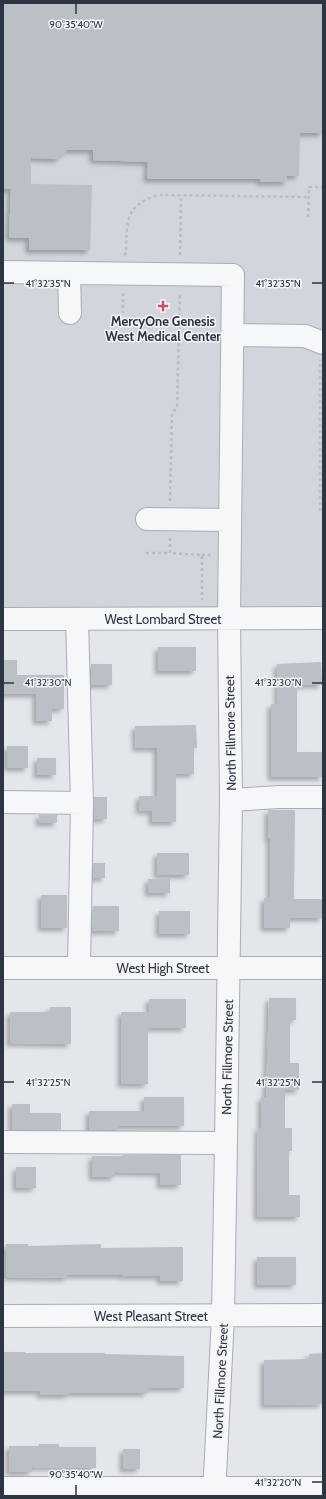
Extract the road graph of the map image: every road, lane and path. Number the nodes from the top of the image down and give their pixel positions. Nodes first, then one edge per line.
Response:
1 (323, 187) edge
2 (181, 196) junction
3 (308, 197) junction
4 (308, 217) dead end
5 (3, 272) edge
6 (69, 274) junction
7 (123, 274) junction
8 (180, 274) junction
9 (123, 313) dead end
10 (70, 314) dead end
11 (233, 335) junction
12 (322, 343) edge
13 (320, 511) dead end
14 (147, 519) dead end
15 (170, 519) junction
16 (230, 520) junction
17 (146, 553) dead end
18 (170, 553) junction
19 (202, 604) dead end
20 (229, 618) junction
21 (323, 618) edge
22 (77, 619) junction
23 (3, 620) edge
24 (323, 797) edge
25 (231, 800) junction
26 (3, 802) edge
27 (82, 802) junction
28 (3, 968) edge
29 (79, 968) junction
30 (229, 968) junction
31 (323, 968) edge
32 (3, 1142) edge
33 (226, 1142) junction
34 (323, 1315) edge
35 (3, 1316) edge
36 (223, 1316) junction
37 (3, 1488) edge
38 (323, 1488) edge
39 (214, 1492) edge
40 (258, 1492) edge

1 - 3 path
2 - 3 path
2 - 7 path
2 - 8 path
3 - 4 path
5 - 6 street
6 - 7 street
6 - 10 street
7 - 8 street
7 - 9 path
8 - 11 street, North Fillmore Street
8 - 15 path
11 - 12 street
11 - 16 street, North Fillmore Street
12 - 13 path
14 - 15 street
15 - 16 street
15 - 18 path
16 - 20 street, North Fillmore Street
17 - 18 path
18 - 19 path
20 - 21 street, West Lombard Street
20 - 22 street, West Lombard Street
20 - 25 street, North Fillmore Street
22 - 23 street, West Lombard Street
22 - 27 street
24 - 25 street
25 - 30 street, North Fillmore Street
26 - 27 street
27 - 29 street
28 - 29 street, West High Street
29 - 30 street, West High Street
30 - 31 street, West High Street
30 - 33 street, North Fillmore Street
32 - 33 street
33 - 36 street, North Fillmore Street
34 - 36 street, West Pleasant Street
35 - 36 street, West Pleasant Street
36 - 39 street, North Fillmore Street
37 - 39 street
38 - 40 street
39 - 40 street

